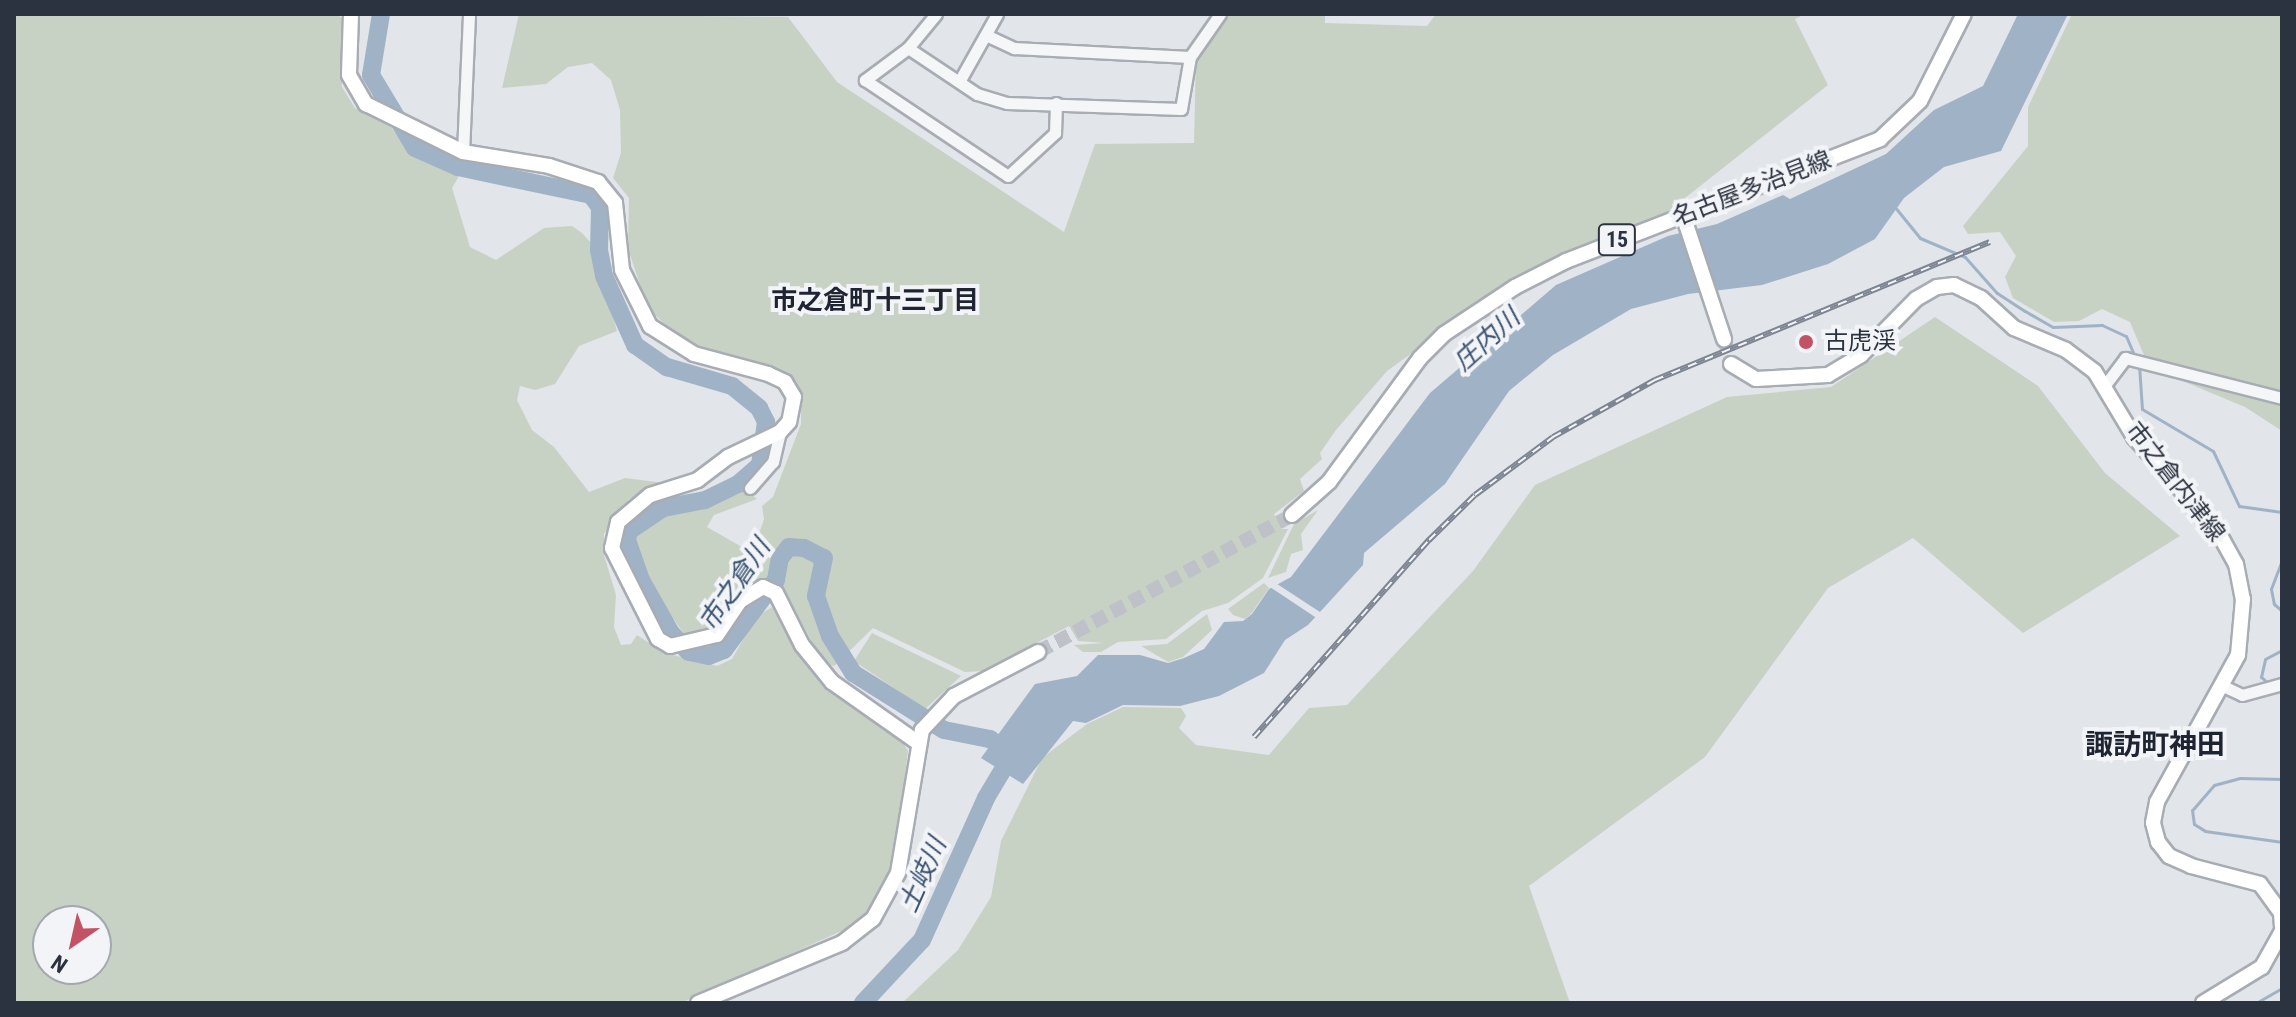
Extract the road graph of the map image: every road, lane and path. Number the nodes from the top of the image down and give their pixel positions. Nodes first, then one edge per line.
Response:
1 (351, 14) edge
2 (469, 14) edge
3 (936, 14) edge
4 (997, 14) edge
5 (1220, 14) edge
6 (1964, 14) edge
7 (988, 36) junction
8 (908, 48) junction
9 (1190, 57) junction
10 (960, 80) junction
11 (1056, 103) junction
12 (463, 152) junction
13 (1685, 220) junction
14 (1722, 334) tunnel mouth
15 (1731, 364) dead end
16 (2105, 385) junction
17 (2282, 398) edge
18 (780, 432) junction
19 (750, 488) dead end
20 (1292, 515) tunnel mouth
21 (1038, 652) tunnel mouth
22 (2282, 684) edge
23 (2223, 686) junction
24 (919, 736) junction
25 (2282, 929) edge
26 (698, 1003) edge
27 (2203, 1003) edge

1 - 12 main road
2 - 12 street
3 - 8 street
4 - 7 street
5 - 9 street
6 - 13 main road, 名古屋多治見線 / 15
7 - 9 street
7 - 10 street
8 - 10 street
8 - 11 street
9 - 11 street
10 - 11 street
12 - 18 main road
13 - 14 main road
13 - 20 main road, 名古屋多治見線 / 15
15 - 16 main road, 市之倉内津線
16 - 17 street
16 - 23 main road, 市之倉内津線
18 - 19 street
18 - 24 main road
21 - 24 main road
22 - 23 street
23 - 25 main road, 市之倉内津線
24 - 26 main road
25 - 27 main road, 市之倉内津線

